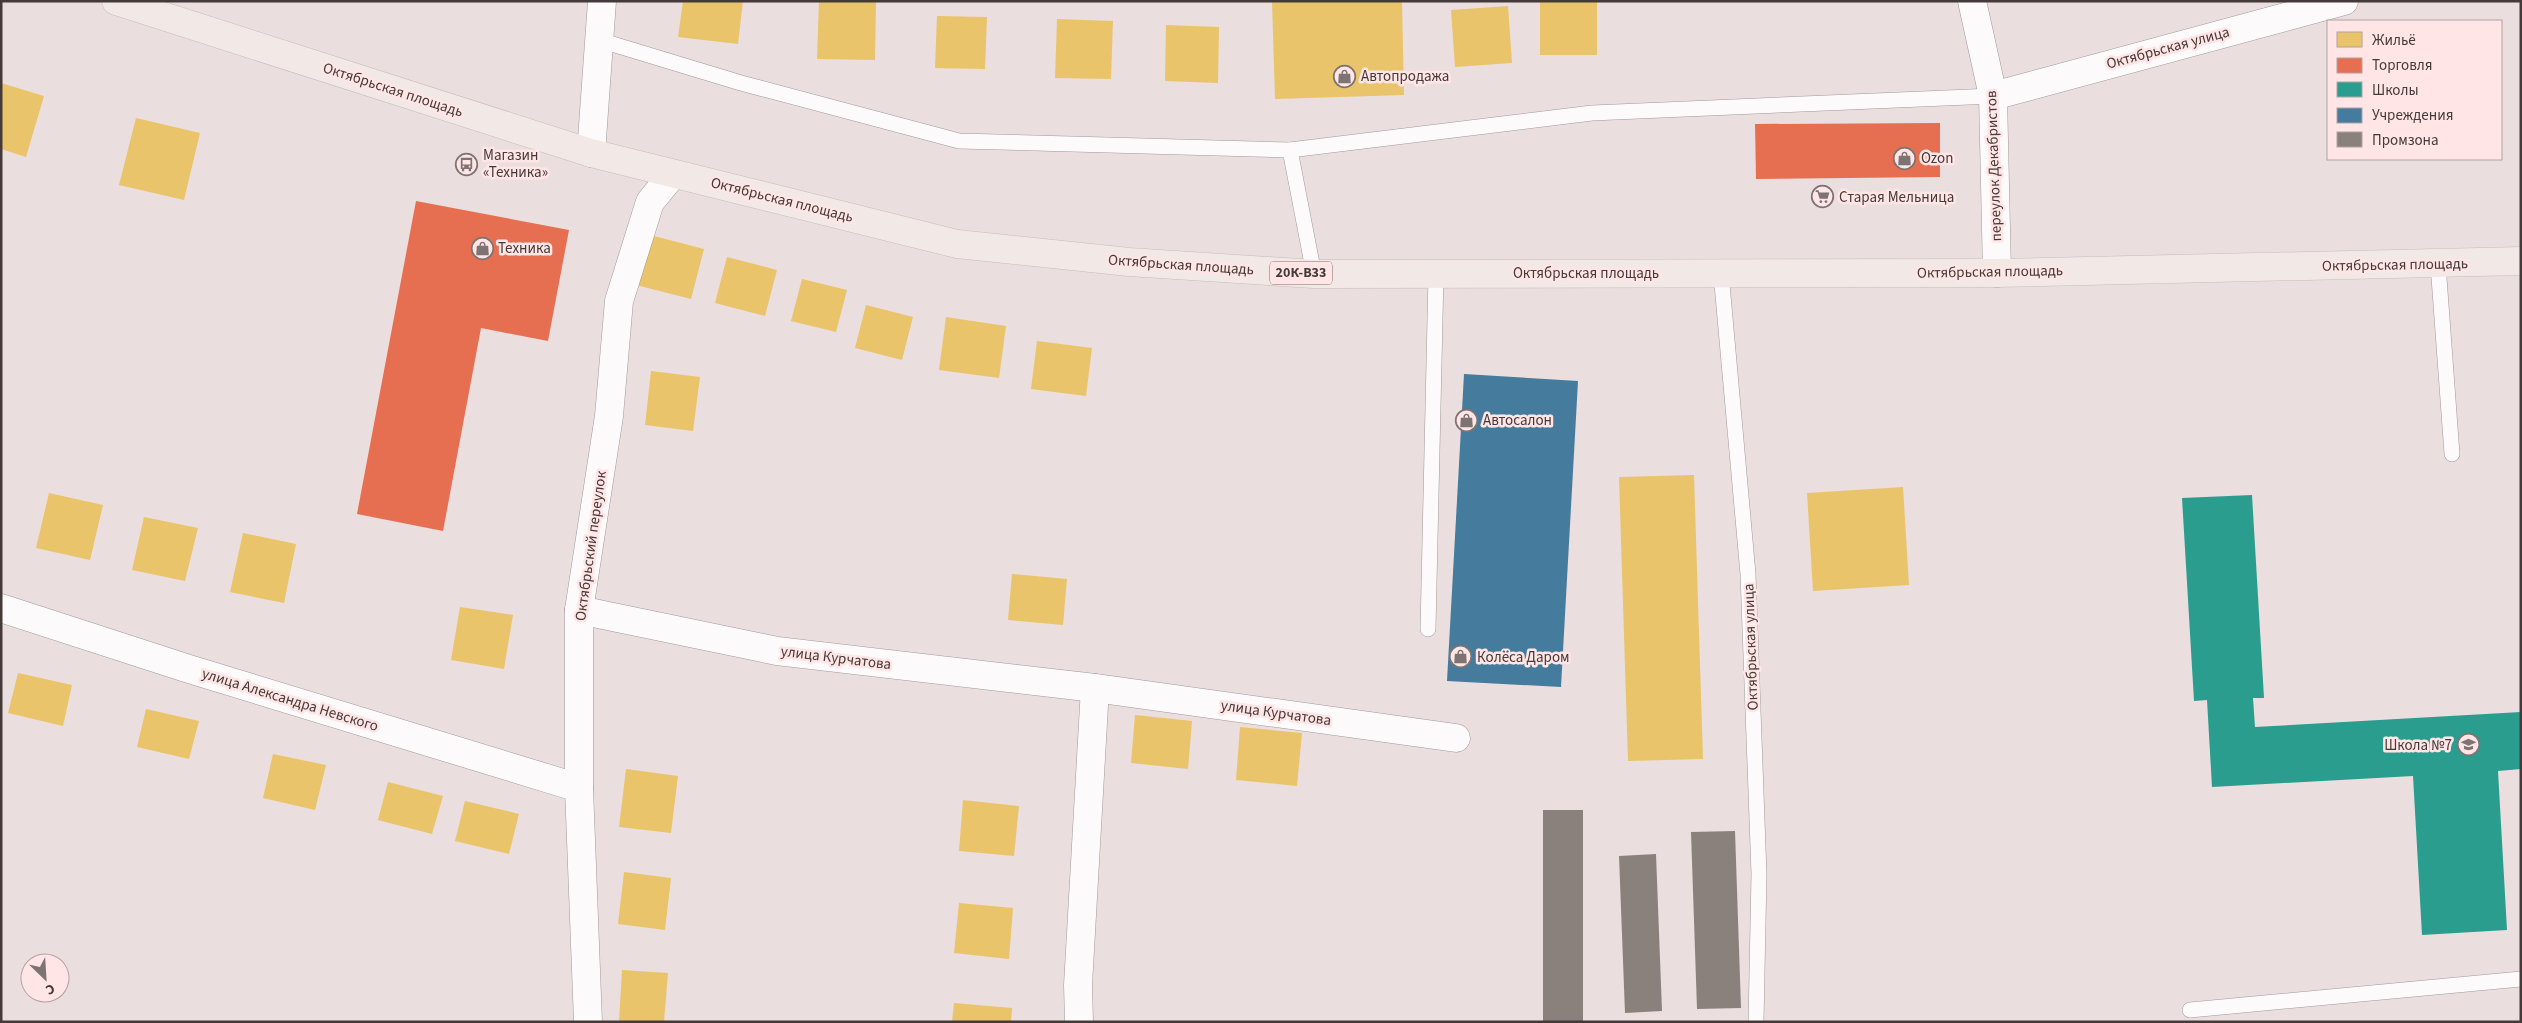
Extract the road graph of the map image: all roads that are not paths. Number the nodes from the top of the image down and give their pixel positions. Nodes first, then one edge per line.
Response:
1 (116, 1) edge
2 (602, 1) edge
3 (1972, 1) edge
4 (2344, 1) edge
5 (599, 40) junction
6 (1993, 96) junction
7 (1290, 150) junction
8 (591, 153) junction
9 (673, 174) junction
10 (2521, 261) edge
11 (2438, 264) junction
12 (1721, 273) junction
13 (1997, 273) junction
14 (1314, 274) junction
15 (1436, 274) junction
16 (2452, 454) dead end
17 (1, 608) edge
18 (580, 610) junction
19 (1428, 629) dead end
20 (1095, 688) junction
21 (1456, 738) dead end
22 (579, 788) junction
23 (2521, 979) edge
24 (2190, 1010) dead end
25 (588, 1022) edge
26 (1079, 1022) edge
27 (1756, 1022) edge

1 - 8 main road, Октябрьская площадь / 20К-В33
2 - 5 street
3 - 6 street, переулок Декабристов
4 - 6 street, Октябрьская улица
5 - 7 lane
5 - 8 street
6 - 7 lane
6 - 13 street, переулок Декабристов
7 - 14 lane
8 - 9 main road, Октябрьская площадь / 20К-В33
9 - 14 main road, Октябрьская площадь / 20К-В33
9 - 18 street, Октябрьский переулок
10 - 11 main road, Октябрьская площадь / 20К-В33
11 - 13 main road, Октябрьская площадь / 20К-В33
11 - 16 lane
12 - 13 main road, Октябрьская площадь / 20К-В33
12 - 15 main road, Октябрьская площадь / 20К-В33
12 - 27 lane, Октябрьская улица
14 - 15 main road, Октябрьская площадь / 20К-В33
15 - 19 lane
17 - 22 street, улица Александра Невского
18 - 20 street, улица Курчатова
18 - 22 street, Октябрьский переулок
20 - 21 street, улица Курчатова
20 - 26 street
22 - 25 street, Октябрьский переулок
23 - 24 lane

